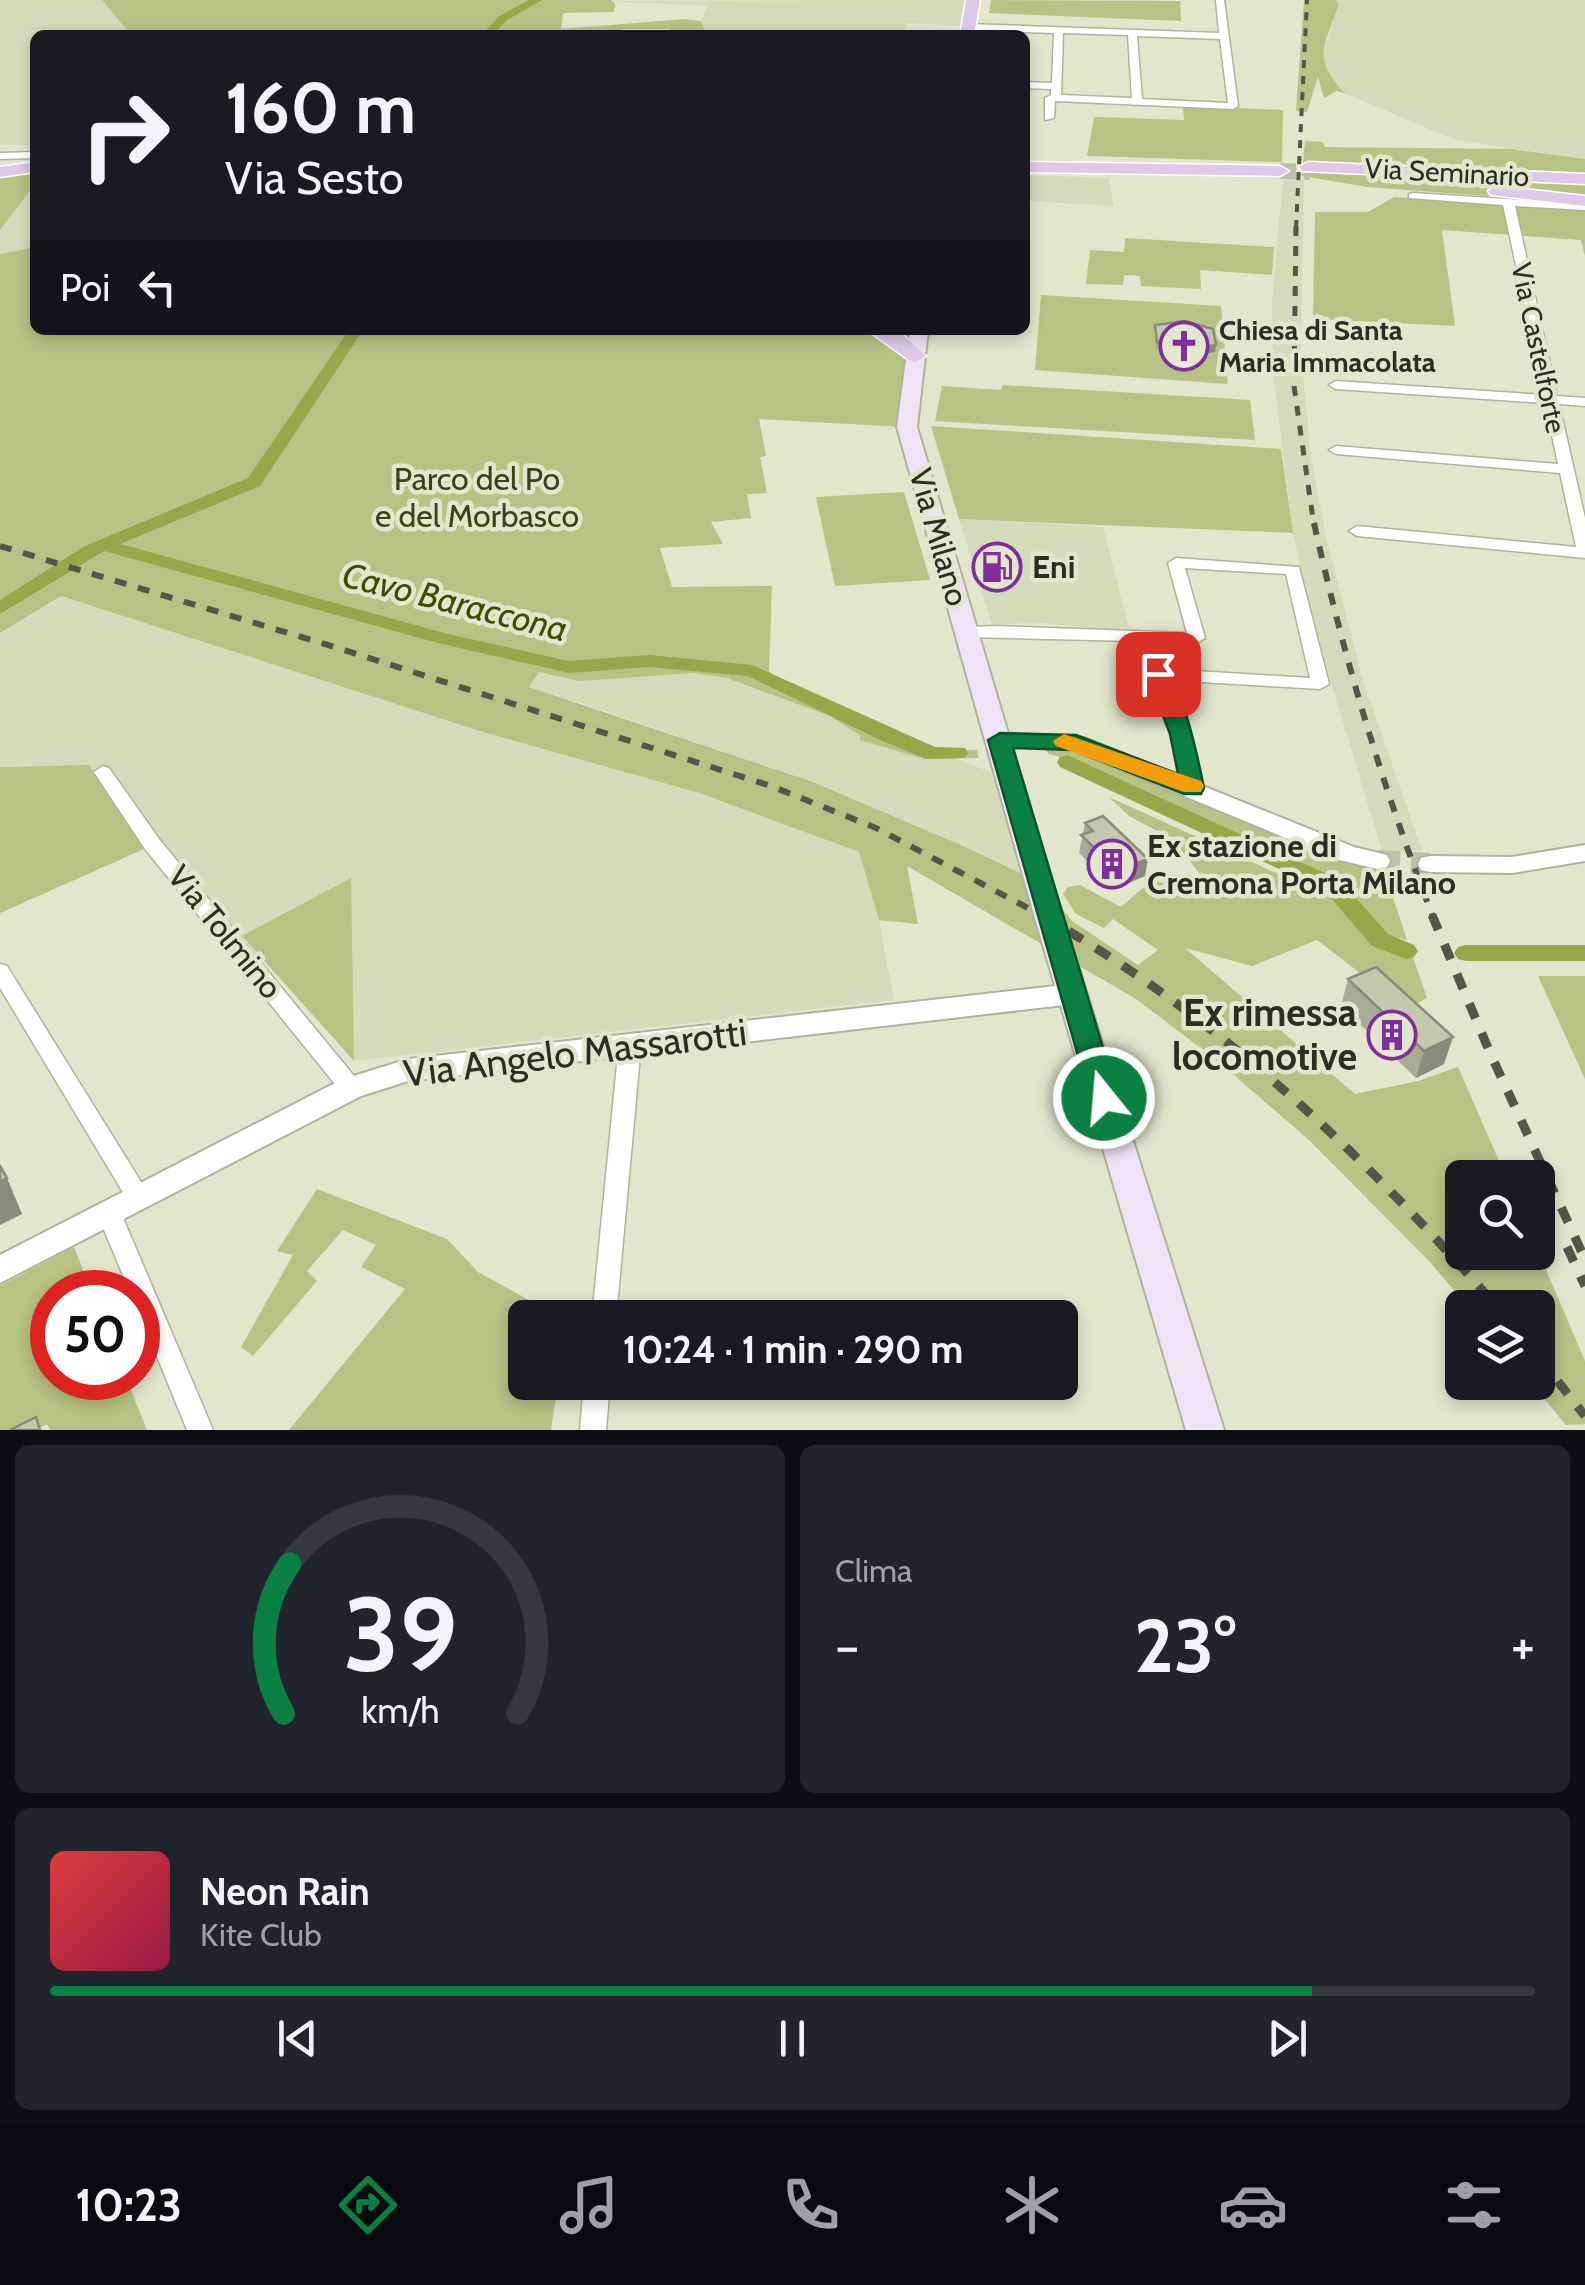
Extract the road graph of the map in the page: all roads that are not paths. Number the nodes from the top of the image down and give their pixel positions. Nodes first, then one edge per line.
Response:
1 (973, 0) edge
2 (1220, 0) edge
3 (968, 30) edge
4 (1030, 30) edge
5 (1059, 30) junction
6 (1132, 34) junction
7 (1226, 36) junction
8 (1030, 85) edge
9 (1056, 92) junction
10 (1137, 102) junction
11 (1049, 118) dead end
12 (0, 154) edge
13 (30, 154) edge
14 (1030, 164) edge
15 (30, 167) edge
16 (1376, 168) junction
17 (1280, 169) tunnel mouth
18 (0, 170) edge
19 (1585, 170) edge
20 (1352, 174) junction
21 (1585, 182) edge
22 (1413, 196) dead end
23 (1508, 201) junction
24 (1585, 204) edge
25 (889, 335) edge
26 (918, 335) edge
27 (916, 356) junction
28 (1336, 385) dead end
29 (1551, 400) junction
30 (1585, 402) edge
31 (1336, 450) dead end
32 (1565, 469) junction
33 (1357, 531) dead end
34 (1585, 553) edge
35 (967, 632) junction
36 (1142, 638) junction
37 (1158, 674) junction
38 (1000, 740) junction
39 (103, 772) dead end
40 (1192, 788) junction
41 (1585, 853) edge
42 (1378, 861) tunnel mouth
43 (1430, 864) tunnel mouth
44 (0, 971) edge
45 (1073, 994) junction
46 (630, 1044) junction
47 (352, 1088) junction
48 (138, 1197) junction
49 (109, 1213) junction
50 (0, 1270) edge
51 (606, 1300) edge
52 (596, 1400) edge
53 (200, 1430) edge
54 (593, 1430) edge
55 (1205, 1430) edge

1 - 3 main road
2 - 7 street
4 - 5 street
5 - 6 street
5 - 9 street
6 - 7 street
6 - 10 street
7 - 10 street
8 - 9 street
9 - 10 street
9 - 11 street
12 - 13 main road
14 - 17 main road
15 - 18 main road
16 - 19 main road
16 - 20 main road, Via Seminario
16 - 21 main road, Via Seminario
20 - 21 main road, Via Seminario
20 - 24 main road
22 - 23 street
23 - 24 street
23 - 29 street, Via Castelforte
25 - 27 main road
26 - 27 main road, Via Milano
27 - 35 main road, Via Milano
28 - 29 street
29 - 30 street
29 - 32 street, Via Castelforte
31 - 32 street
32 - 34 street, Via Castelforte
33 - 34 street
35 - 36 street
35 - 38 main road, Via Milano
36 - 37 street
36 - 37 street
37 - 40 street
38 - 40 street
38 - 45 main road, Via Milano
39 - 47 street, Via Tolmino
40 - 42 street
41 - 43 street
44 - 48 street
45 - 46 street, Via Angelo Massarotti
45 - 55 main road, Via Milano
46 - 47 street, Via Angelo Massarotti
46 - 51 street
47 - 48 street, Via Angelo Massarotti
48 - 49 street, Via Angelo Massarotti
49 - 50 street, Via Angelo Massarotti
49 - 53 street
52 - 54 street

